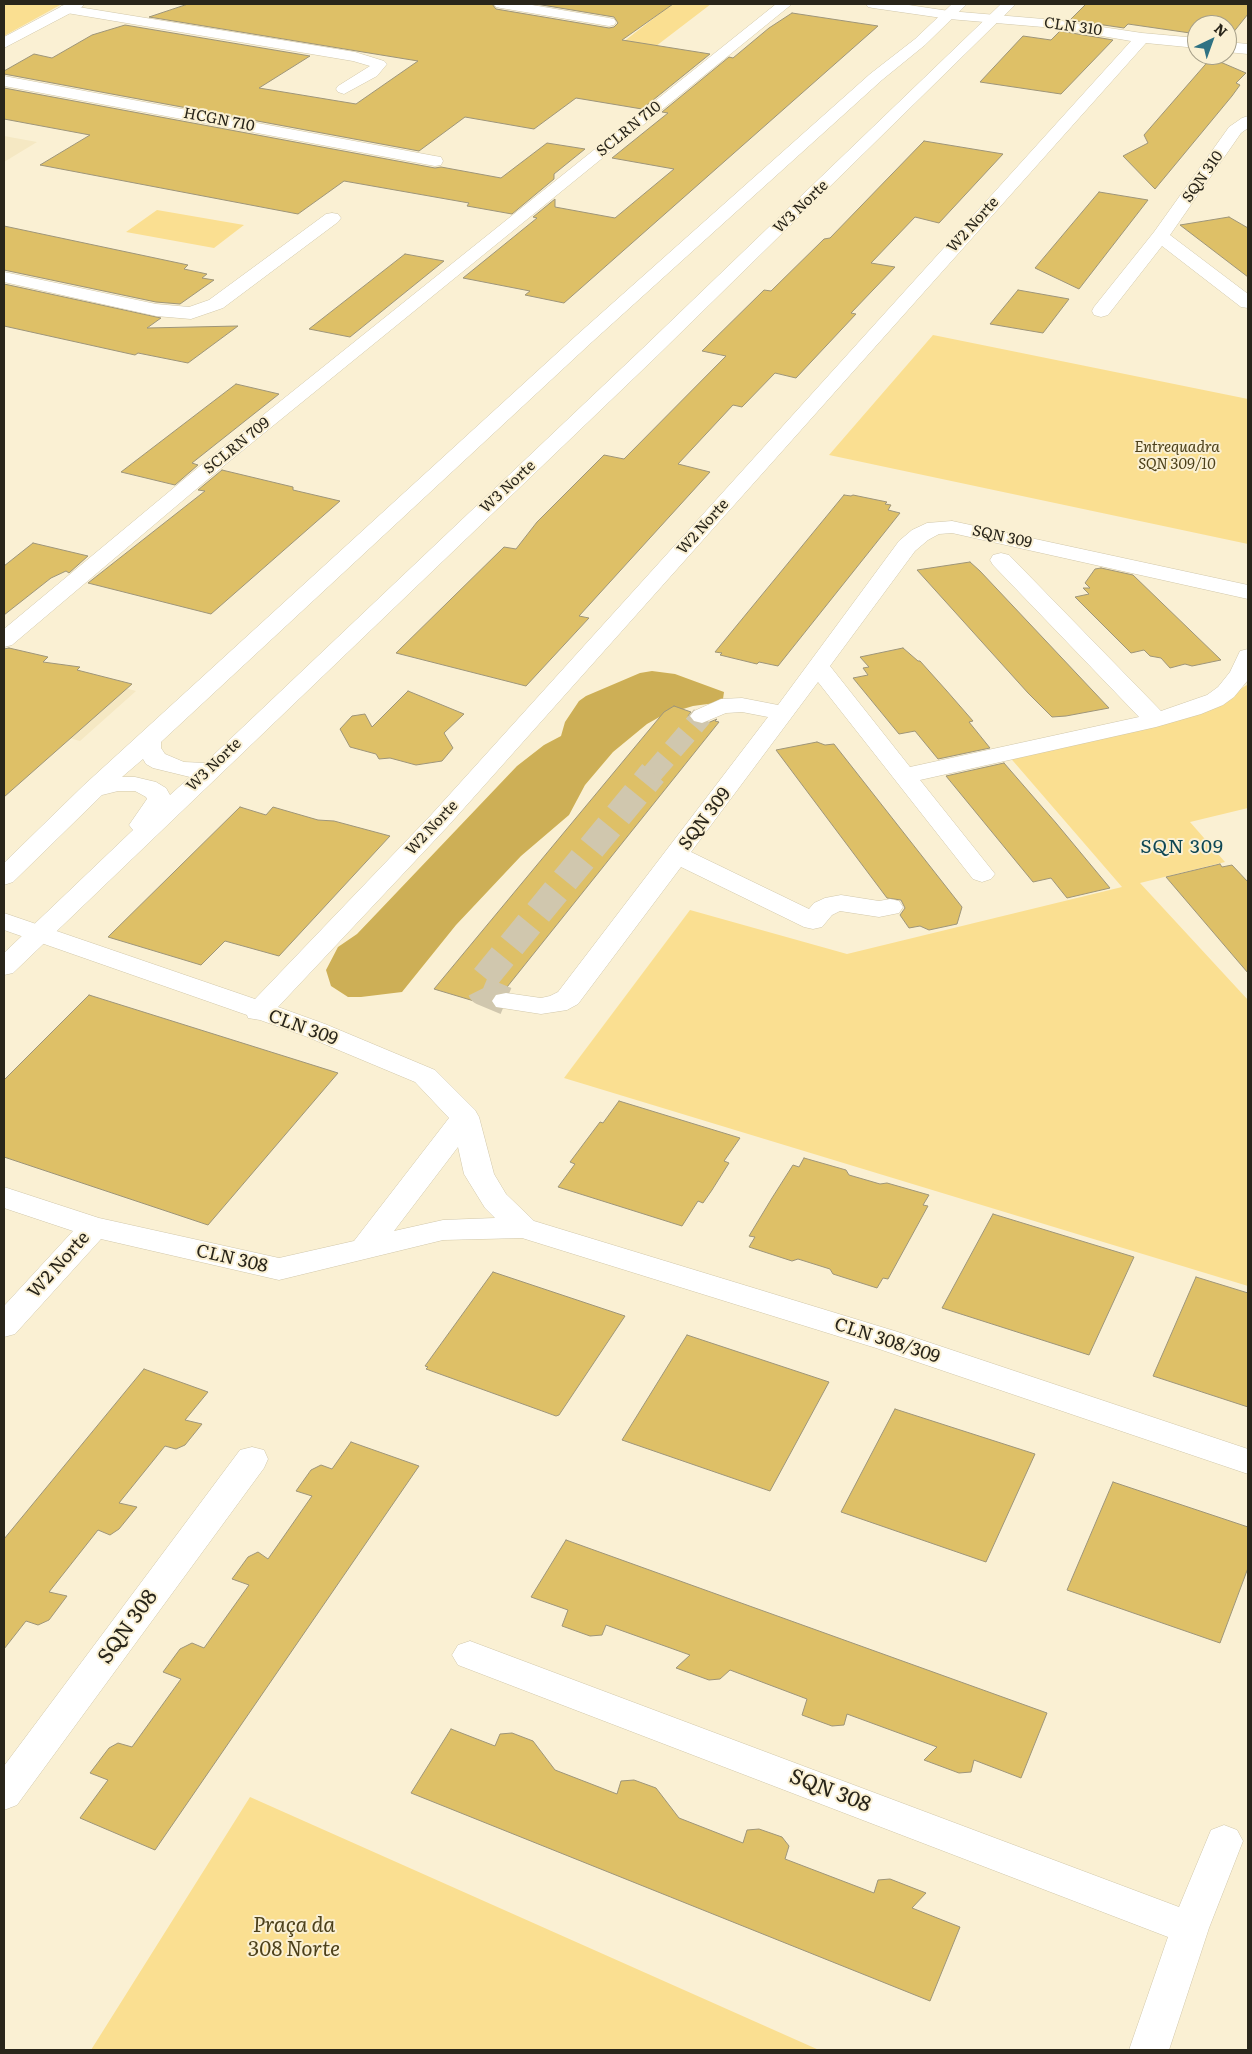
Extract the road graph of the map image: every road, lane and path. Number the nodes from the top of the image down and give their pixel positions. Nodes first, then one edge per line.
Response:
1 (501, 4) edge
2 (785, 4) edge
3 (873, 4) edge
4 (1009, 4) edge
5 (72, 7) edge
6 (954, 9) edge
7 (995, 18) junction
8 (609, 22) dead end
9 (1142, 38) junction
10 (1187, 42) edge
11 (4, 43) edge
12 (900, 76) junction
13 (935, 76) junction
14 (4, 81) edge
15 (344, 89) dead end
16 (906, 105) junction
17 (1248, 121) edge
18 (435, 161) dead end
19 (332, 218) dead end
20 (1160, 236) junction
21 (472, 254) joint
22 (4, 277) edge
23 (1248, 304) edge
24 (1101, 310) dead end
25 (1001, 560) dead end
26 (1248, 592) edge
27 (4, 640) edge
28 (1248, 656) edge
29 (818, 667) junction
30 (784, 713) junction
31 (702, 716) tunnel mouth
32 (1156, 720) junction
33 (149, 740) junction
34 (209, 770) junction
35 (903, 776) junction
36 (92, 791) junction
37 (677, 855) junction
38 (118, 859) junction
39 (982, 874) dead end
40 (4, 877) edge
41 (890, 907) dead end
42 (4, 921) edge
43 (37, 934) junction
44 (4, 966) edge
45 (506, 1001) tunnel mouth
46 (258, 1012) junction
47 (464, 1117) junction
48 (4, 1197) edge
49 (94, 1227) junction
50 (523, 1228) junction
51 (364, 1249) junction
52 (4, 1326) edge
53 (252, 1459) dead end
54 (1248, 1462) edge
55 (470, 1655) dead end
56 (4, 1794) edge
57 (1224, 1841) dead end
58 (1190, 1928) junction
59 (1148, 2050) edge

1 - 8 street
2 - 21 street, SCLRN 710
3 - 6 street, CLN 310
4 - 7 street, W3 Norte
5 - 11 street
5 - 15 street
6 - 7 street, CLN 310
6 - 12 street
7 - 9 street, CLN 310
7 - 13 street, W3 Norte
9 - 10 street, CLN 310
9 - 46 street, W2 Norte
12 - 13 street
12 - 16 street
12 - 33 street
13 - 16 street, W3 Norte
14 - 18 street, HCGN 710
16 - 34 street, W3 Norte
17 - 20 street, SQN 310
19 - 22 street
20 - 23 street
20 - 24 street, SQN 310
21 - 27 street, SCLRN 709
25 - 32 street, SQN 309
26 - 29 street, SQN 309
28 - 32 street
29 - 30 street, SQN 309
29 - 35 street
30 - 31 street
30 - 37 street, SQN 309
32 - 35 street
33 - 34 street
33 - 36 street
34 - 38 street, W3 Norte
35 - 39 street
36 - 38 street
36 - 40 street
37 - 41 street
37 - 45 street, SQN 309
38 - 43 street, W3 Norte
42 - 43 street, CLN 309
43 - 44 street, W3 Norte
43 - 46 street, CLN 309
46 - 47 street, CLN 309
47 - 50 street, CLN 309
47 - 51 street
48 - 49 street, CLN 308
49 - 51 street, CLN 308
49 - 52 street, W2 Norte
50 - 51 street, CLN 308
50 - 54 street, CLN 308/309
53 - 56 street, SQN 308
55 - 58 street, SQN 308
57 - 58 street
58 - 59 street

